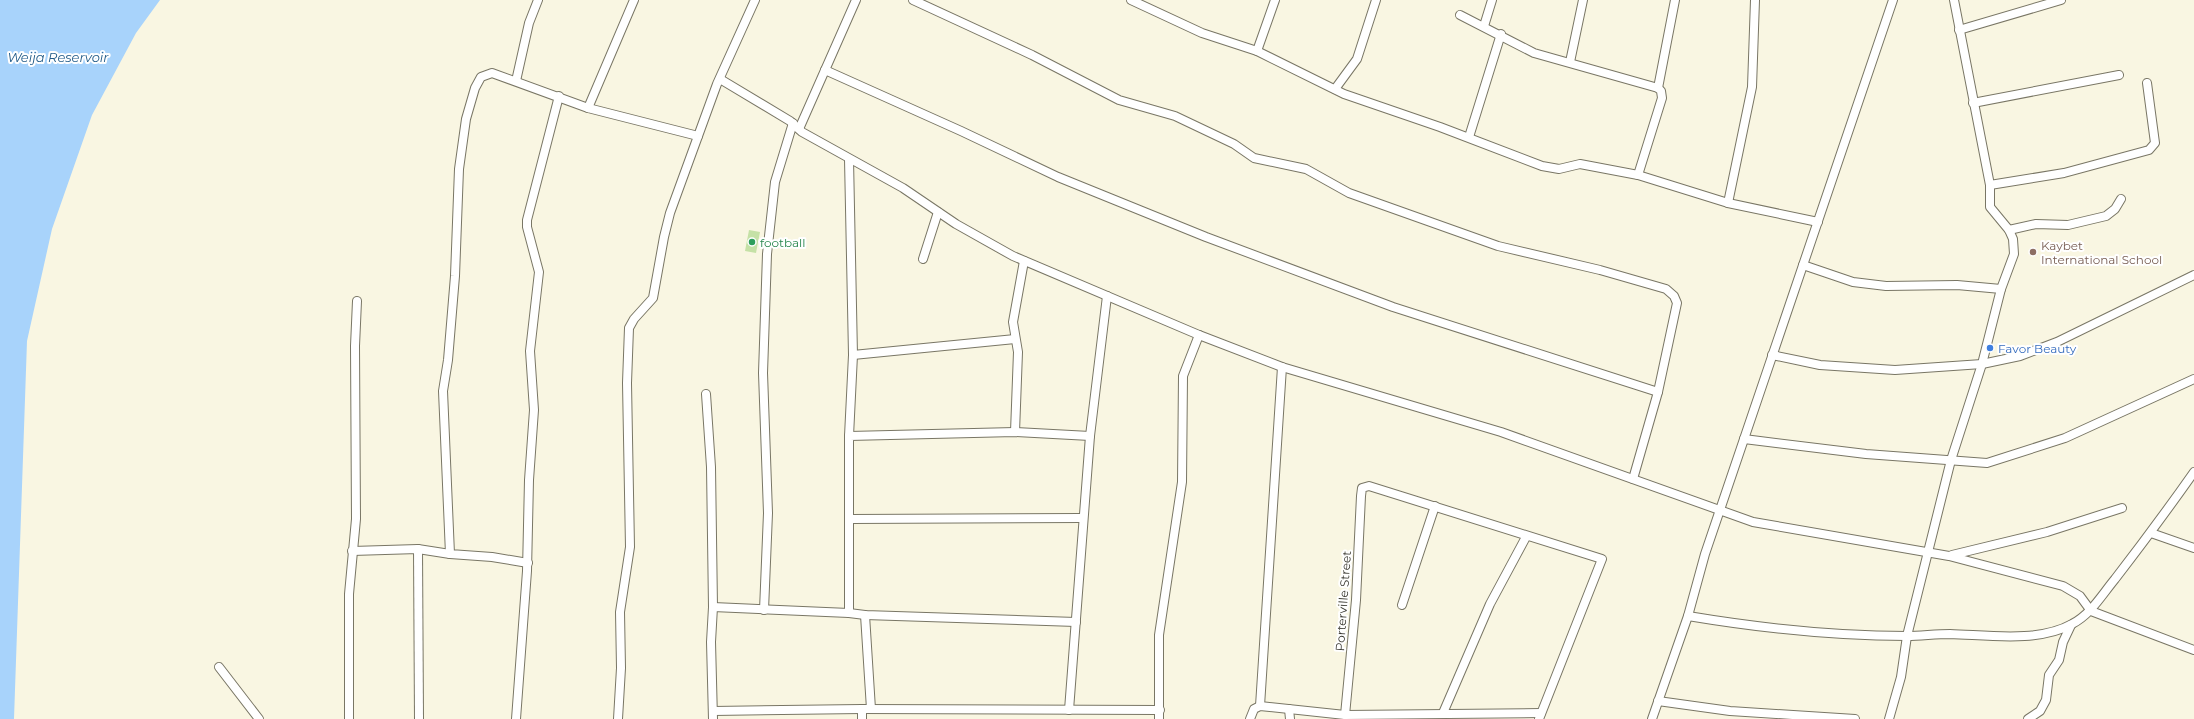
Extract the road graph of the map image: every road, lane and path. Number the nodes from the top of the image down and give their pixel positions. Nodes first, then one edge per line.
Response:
1 (538, 0) edge
2 (634, 0) edge
3 (755, 0) edge
4 (856, 0) edge
5 (913, 0) edge
6 (1131, 0) edge
7 (1275, 0) edge
8 (1376, 0) edge
9 (1492, 0) edge
10 (1583, 0) edge
11 (1675, 0) edge
12 (1755, 0) edge
13 (1893, 0) edge
14 (1954, 0) edge
15 (2061, 0) edge
16 (1460, 14) dead end
17 (1484, 26) junction
18 (1959, 30) junction
19 (1501, 34) junction
20 (1258, 51) junction
21 (1570, 62) junction
22 (825, 70) junction
23 (2119, 75) dead end
24 (720, 79) junction
25 (516, 81) junction
26 (2147, 83) dead end
27 (1658, 88) junction
28 (1335, 89) junction
29 (558, 96) junction
30 (1973, 103) junction
31 (588, 108) junction
32 (796, 126) junction
33 (698, 136) junction
34 (1469, 137) junction
35 (849, 159) junction
36 (1638, 175) junction
37 (1990, 186) junction
38 (2121, 199) dead end
39 (1728, 203) junction
40 (938, 212) junction
41 (1818, 222) junction
42 (2009, 230) junction
43 (923, 259) dead end
44 (1024, 261) junction
45 (1803, 266) junction
46 (2194, 274) edge
47 (2001, 289) junction
48 (1107, 296) junction
49 (357, 301) dead end
50 (1199, 335) junction
51 (1015, 339) junction
52 (853, 355) junction
53 (1772, 355) junction
54 (1982, 364) junction
55 (1282, 367) junction
56 (2194, 379) edge
57 (1658, 392) junction
58 (706, 394) dead end
59 (1015, 432) junction
60 (849, 436) junction
61 (1090, 436) junction
62 (1744, 439) junction
63 (1951, 460) junction
64 (2194, 472) edge
65 (1633, 479) junction
66 (1435, 506) junction
67 (2122, 508) dead end
68 (1720, 510) junction
69 (1082, 518) junction
70 (850, 519) junction
71 (2151, 533) junction
72 (1526, 537) junction
73 (2194, 548) edge
74 (418, 550) junction
75 (352, 551) junction
76 (1929, 553) junction
77 (450, 554) junction
78 (1949, 556) junction
79 (528, 563) junction
80 (1402, 605) dead end
81 (713, 607) junction
82 (764, 610) junction
83 (2091, 611) junction
84 (849, 613) junction
85 (865, 615) junction
86 (1688, 616) junction
87 (1076, 622) junction
88 (2071, 625) junction
89 (1907, 636) junction
90 (2194, 650) edge
91 (219, 666) dead end
92 (1658, 701) junction
93 (1260, 706) junction
94 (862, 708) junction
95 (871, 709) junction
96 (1289, 709) junction
97 (1069, 710) junction
98 (1160, 710) junction
99 (1444, 713) junction
100 (713, 715) edge
101 (1345, 715) junction
102 (1540, 716) edge
103 (259, 719) edge
104 (349, 719) edge
105 (419, 719) edge
106 (516, 719) edge
107 (618, 719) edge
108 (862, 719) edge
109 (1160, 719) edge
110 (1250, 719) edge
111 (1290, 719) edge
112 (1652, 719) edge
113 (1855, 719) edge
114 (1889, 719) edge
115 (2028, 719) edge

1 - 25 street
2 - 31 street
3 - 24 street
4 - 22 street
5 - 57 street
6 - 20 street
7 - 20 street
8 - 28 street
9 - 17 street
10 - 21 street
11 - 27 street
12 - 39 street
13 - 41 street
14 - 18 street
15 - 18 street
16 - 17 street
17 - 19 street
18 - 30 street
19 - 21 street
19 - 34 street
20 - 28 street
21 - 27 street
22 - 32 street
22 - 57 street
23 - 30 street
24 - 32 street
24 - 33 street
25 - 29 street
25 - 77 street
26 - 37 street
27 - 36 street
28 - 34 street
29 - 31 street
29 - 79 street
30 - 37 street
31 - 33 street
32 - 35 street
32 - 82 street
33 - 107 street
34 - 36 street
35 - 40 street
35 - 52 street
36 - 39 street
37 - 42 street
38 - 42 street
39 - 41 street
40 - 43 street
40 - 44 street
41 - 45 street
42 - 47 street
44 - 48 street
44 - 51 street
45 - 47 street
45 - 53 street
46 - 54 street
47 - 54 street
48 - 50 street
48 - 61 street
49 - 75 street
50 - 55 street
50 - 98 street
51 - 52 street
51 - 59 street
52 - 60 street
53 - 54 street
53 - 62 street
54 - 63 street
55 - 65 street
55 - 93 street
56 - 63 street
57 - 65 street
58 - 81 street
59 - 60 street
59 - 61 street
60 - 70 street
61 - 69 street
62 - 63 street
62 - 68 street
63 - 76 street
64 - 71 street
65 - 68 street
66 - 72 street
66 - 80 street
66 - 101 street, Porterville Street
67 - 78 street
68 - 76 street
68 - 86 street
69 - 70 street
69 - 87 street
70 - 84 street
71 - 73 street
71 - 83 street
72 - 99 street
72 - 102 street
74 - 75 street
74 - 77 street
74 - 105 street
75 - 104 street
76 - 78 street
76 - 89 street
77 - 79 street
78 - 83 street
79 - 106 street
81 - 82 street
81 - 100 street
82 - 84 street
83 - 88 street
83 - 90 street
84 - 85 street
85 - 87 street
85 - 95 street
86 - 89 street
86 - 92 street
87 - 97 street
88 - 89 street
88 - 115 street
89 - 114 street
91 - 103 street
92 - 112 street
92 - 113 street
93 - 96 street
93 - 110 street
94 - 95 street
94 - 100 street
94 - 108 street
95 - 97 street
96 - 101 street
96 - 111 street
97 - 98 street
98 - 109 street
99 - 101 street
99 - 102 street

